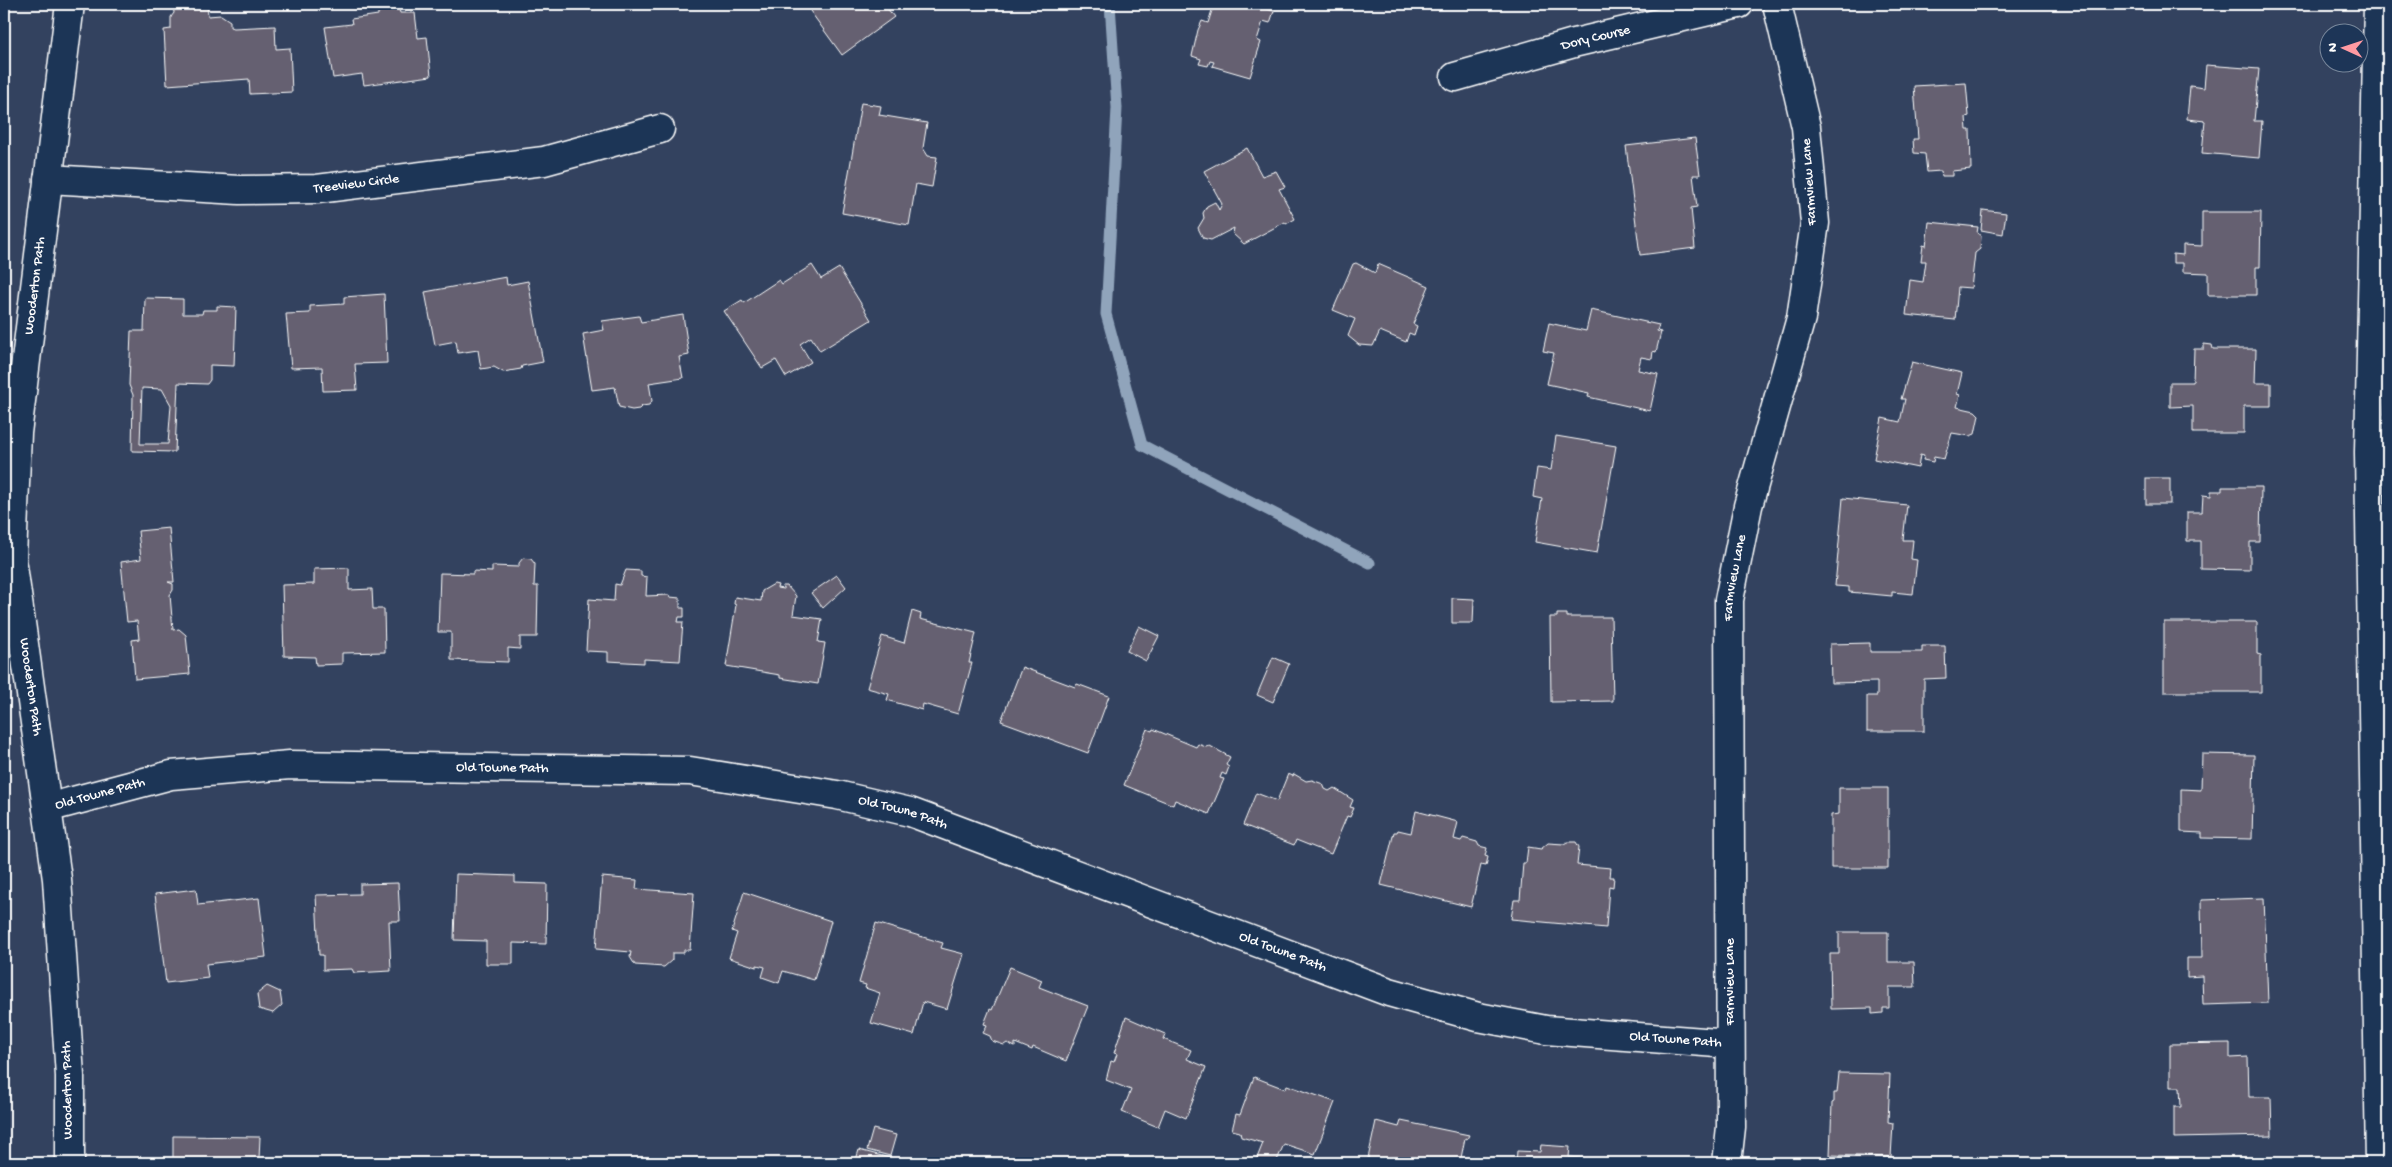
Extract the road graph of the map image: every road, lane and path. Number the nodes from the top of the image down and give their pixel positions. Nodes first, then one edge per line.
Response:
1 (70, 4) edge
2 (1739, 4) edge
3 (1777, 4) edge
4 (2378, 4) edge
5 (1455, 78) dead end
6 (660, 129) dead end
7 (48, 180) junction
8 (47, 808) junction
9 (1730, 1044) junction
10 (70, 1163) edge
11 (1727, 1163) edge
12 (2380, 1163) edge

1 - 7 street, Wooderton Path
2 - 5 street, Dory Course
3 - 9 street, Farmview Lane
4 - 12 street
6 - 7 street, Treeview Circle
7 - 8 street, Wooderton Path
8 - 9 street, Old Towne Path
8 - 10 street, Wooderton Path
9 - 11 street, Farmview Lane

